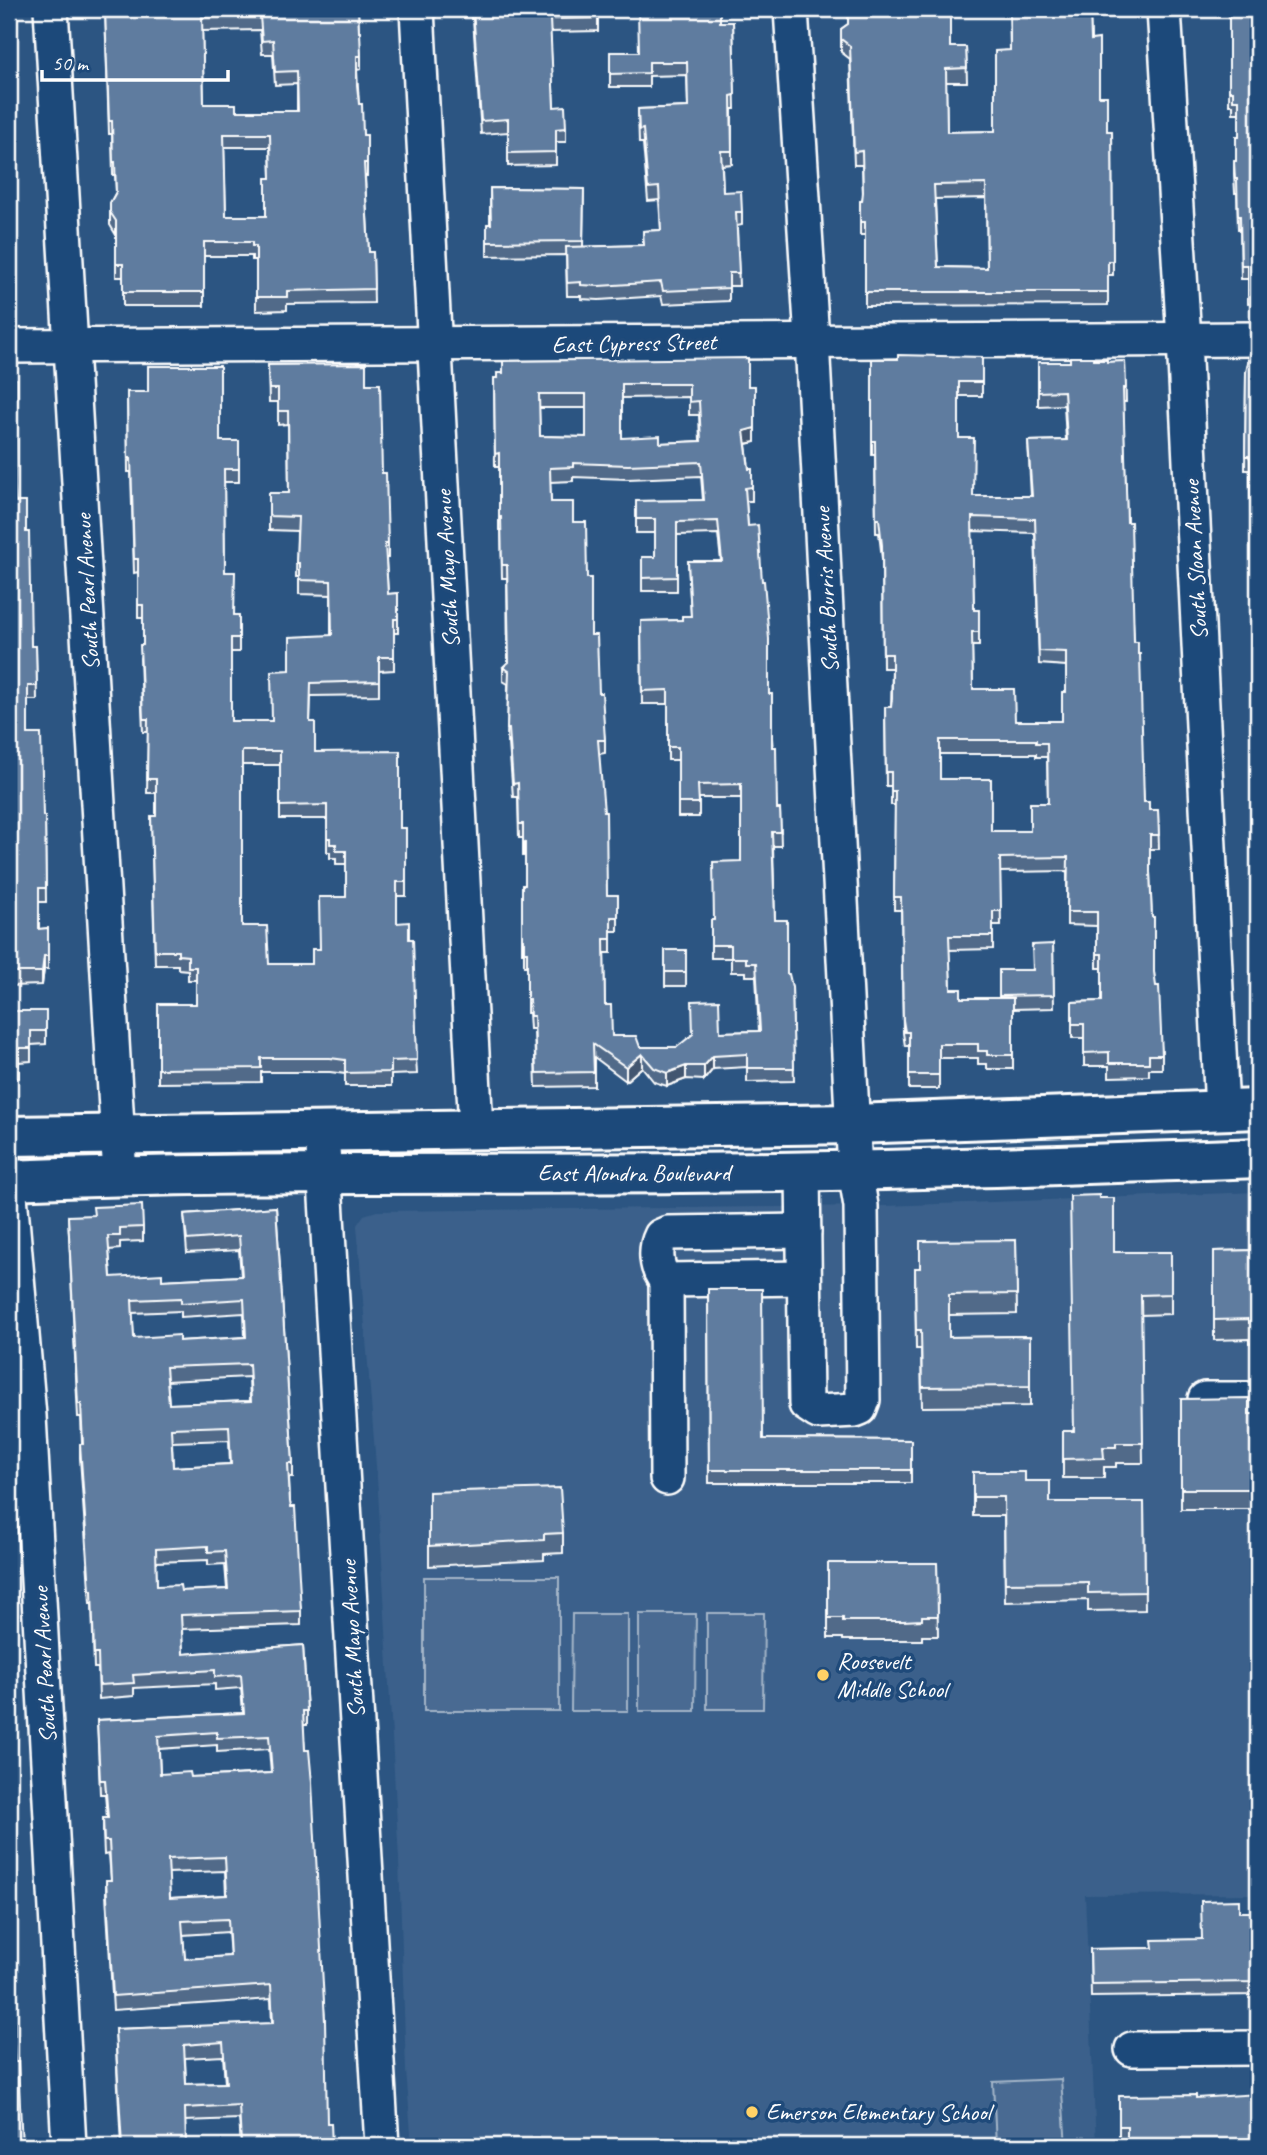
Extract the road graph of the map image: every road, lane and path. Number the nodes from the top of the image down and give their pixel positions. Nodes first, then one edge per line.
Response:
1 (51, 9) edge
2 (416, 9) edge
3 (791, 9) edge
4 (1164, 9) edge
5 (1258, 339) edge
6 (813, 340) junction
7 (1184, 340) junction
8 (435, 345) junction
9 (9, 346) edge
10 (73, 346) junction
11 (1240, 1110) edge
12 (854, 1124) junction
13 (476, 1129) junction
14 (322, 1131) junction
15 (118, 1134) junction
16 (9, 1136) edge
17 (1258, 1158) edge
18 (803, 1171) junction
19 (855, 1171) junction
20 (120, 1175) junction
21 (325, 1175) junction
22 (9, 1182) edge
23 (804, 1231) junction
24 (804, 1278) junction
25 (666, 1280) junction
26 (1201, 1399) edge
27 (1258, 1399) edge
28 (667, 1478) dead end
29 (1258, 2048) edge
30 (1132, 2049) dead end
31 (69, 2146) edge
32 (382, 2146) edge

1 - 10 street, South Pearl Avenue
2 - 8 street, South Mayo Avenue
3 - 6 street, South Burris Avenue
4 - 7 street, South Sloan Avenue
5 - 7 street, East Cypress Street
6 - 7 street, East Cypress Street
6 - 8 street, East Cypress Street
6 - 12 street, South Burris Avenue
7 - 11 street, South Sloan Avenue
8 - 10 street, East Cypress Street
8 - 13 street, South Mayo Avenue
9 - 10 street, East Cypress Street
10 - 15 street, South Pearl Avenue
11 - 12 main road, East Alondra Boulevard
12 - 13 main road, East Alondra Boulevard
12 - 19 street, South Burris Avenue
13 - 14 main road, East Alondra Boulevard
14 - 15 main road, East Alondra Boulevard
14 - 21 street, South Mayo Avenue
15 - 16 main road, East Alondra Boulevard
15 - 20 street, South Pearl Avenue
17 - 19 main road, East Alondra Boulevard
18 - 19 main road, East Alondra Boulevard
18 - 21 main road, East Alondra Boulevard
18 - 23 street
19 - 24 street, South Burris Avenue
20 - 21 main road, East Alondra Boulevard
20 - 22 main road, East Alondra Boulevard
21 - 32 street, South Mayo Avenue
22 - 31 street, South Pearl Avenue
23 - 24 street
23 - 25 street
24 - 25 street
25 - 28 street
26 - 27 street
29 - 30 street

